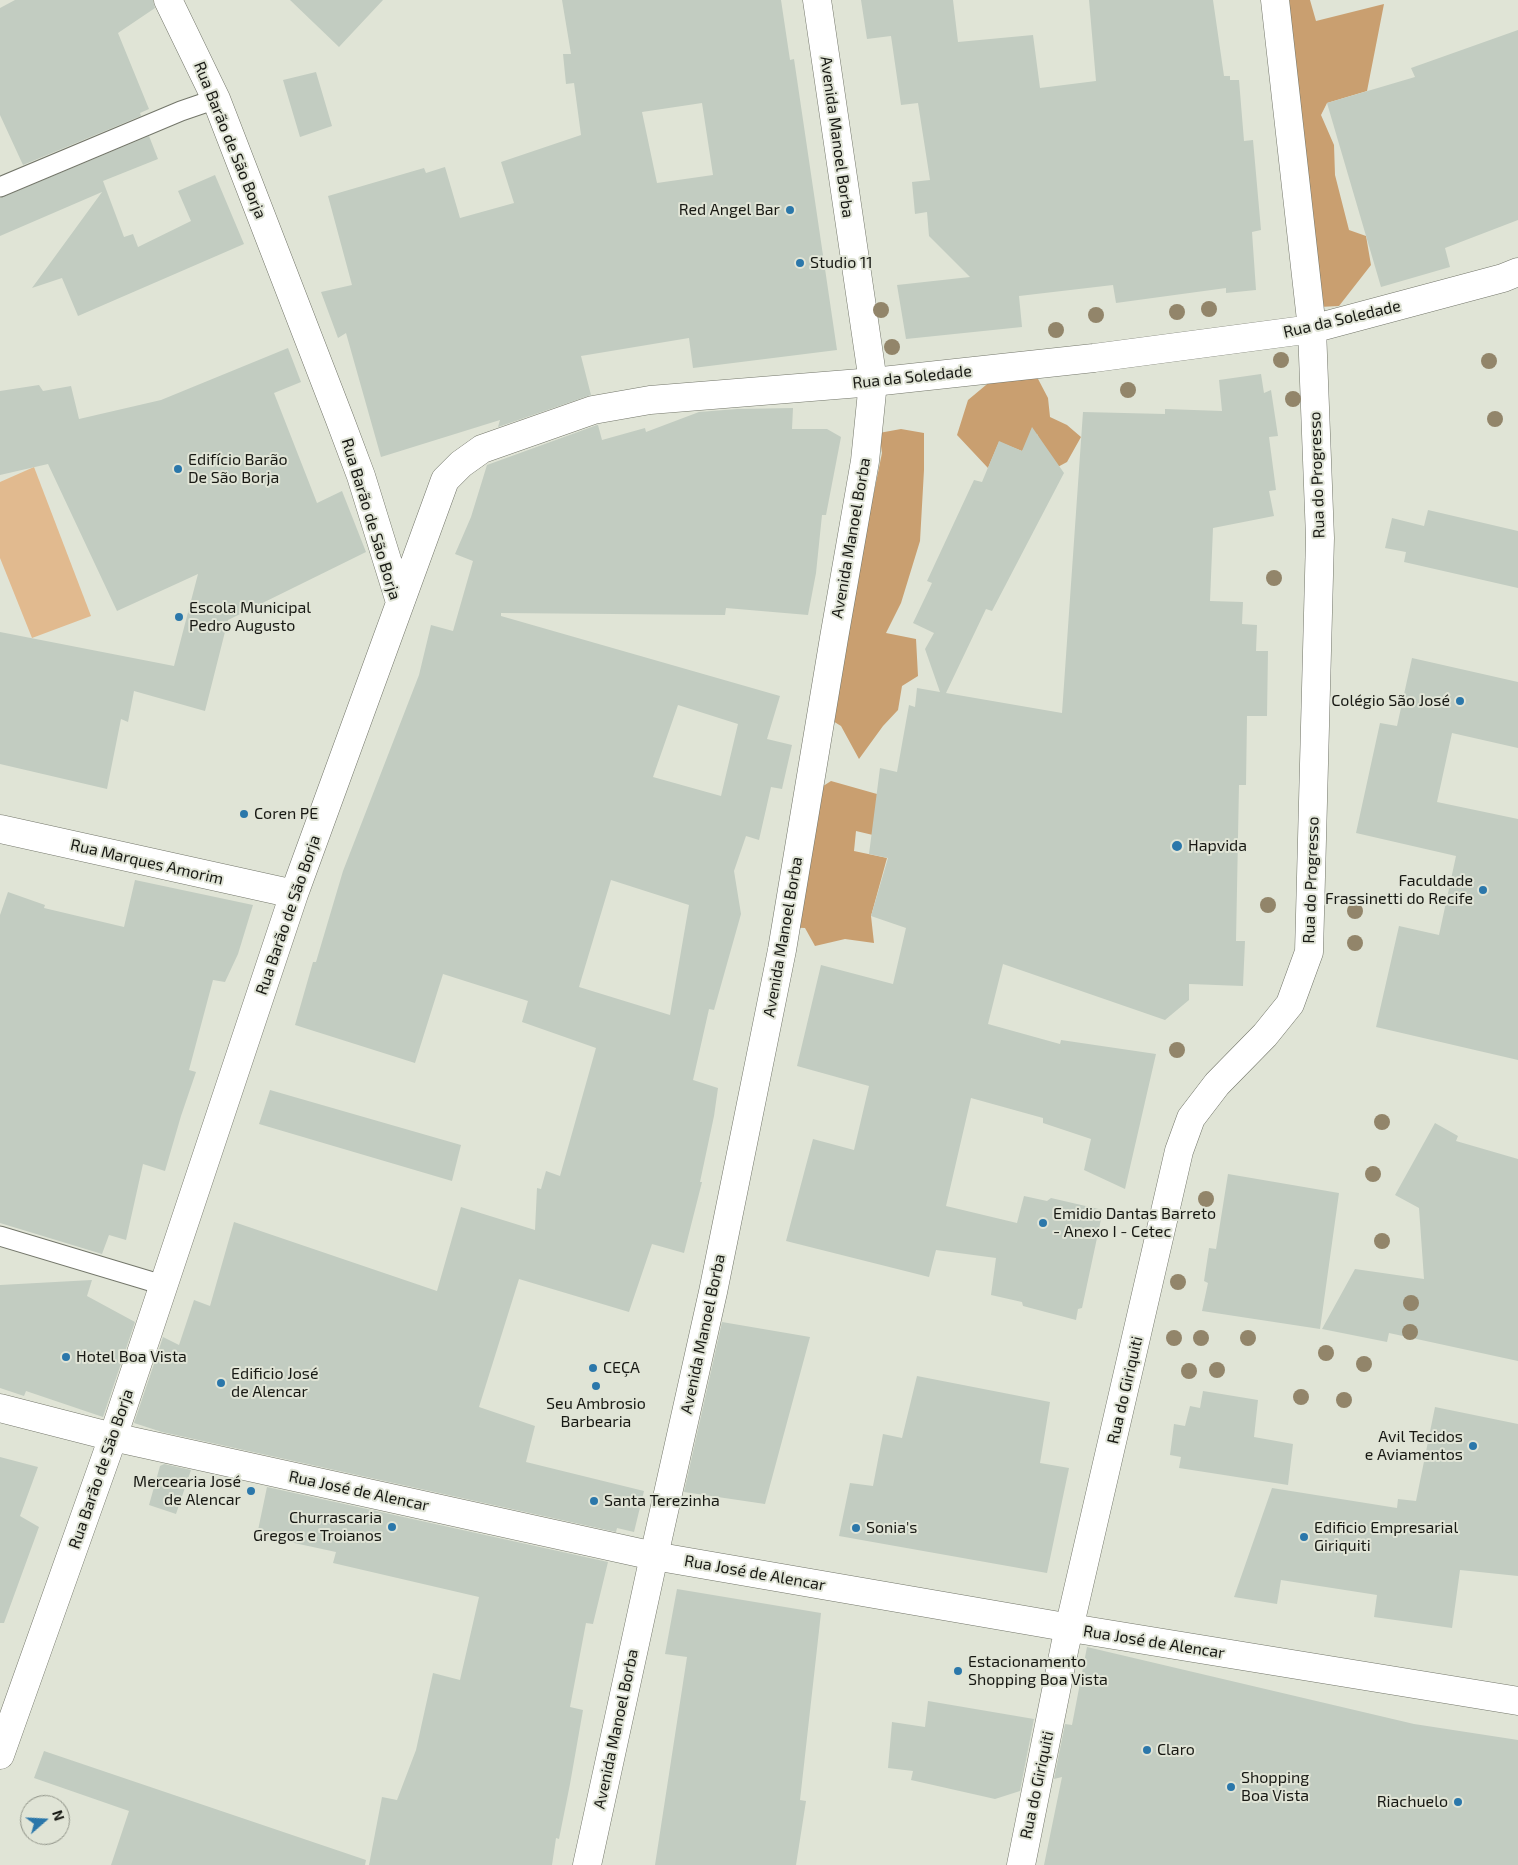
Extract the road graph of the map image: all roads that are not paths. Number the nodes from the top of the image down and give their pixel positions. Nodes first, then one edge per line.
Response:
1 (168, 0) edge
2 (817, 0) edge
3 (1275, 0) edge
4 (216, 99) junction
5 (0, 187) edge
6 (1518, 272) edge
7 (1312, 329) junction
8 (874, 382) junction
9 (400, 602) junction
10 (0, 829) edge
11 (294, 894) junction
12 (1308, 952) joint
13 (0, 1236) edge
14 (163, 1285) junction
15 (0, 1408) edge
16 (113, 1437) junction
17 (654, 1556) junction
18 (1071, 1628) junction
19 (1518, 1701) edge
20 (0, 1755) edge
21 (587, 1865) edge
22 (1021, 1865) edge

1 - 4 street, Rua Barão de São Borja
2 - 8 street, Avenida Manoel Borba
3 - 7 street, Rua do Progresso
4 - 5 lane
4 - 9 street, Rua Barão de São Borja
6 - 7 street, Rua da Soledade
7 - 8 street, Rua da Soledade
7 - 12 street, Rua do Progresso
8 - 9 street, Rua da Soledade
8 - 17 street, Avenida Manoel Borba
9 - 11 street, Rua Barão de São Borja
10 - 11 street, Rua Marques Amorim
11 - 14 street, Rua Barão de São Borja
12 - 18 street, Rua do Giriquiti
13 - 14 lane
14 - 16 street, Rua Barão de São Borja
15 - 16 street, Rua José de Alencar
16 - 17 street, Rua José de Alencar
16 - 20 street, Rua Barão de São Borja
17 - 18 street, Rua José de Alencar
17 - 21 street, Avenida Manoel Borba
18 - 19 street, Rua José de Alencar
18 - 22 street, Rua do Giriquiti

